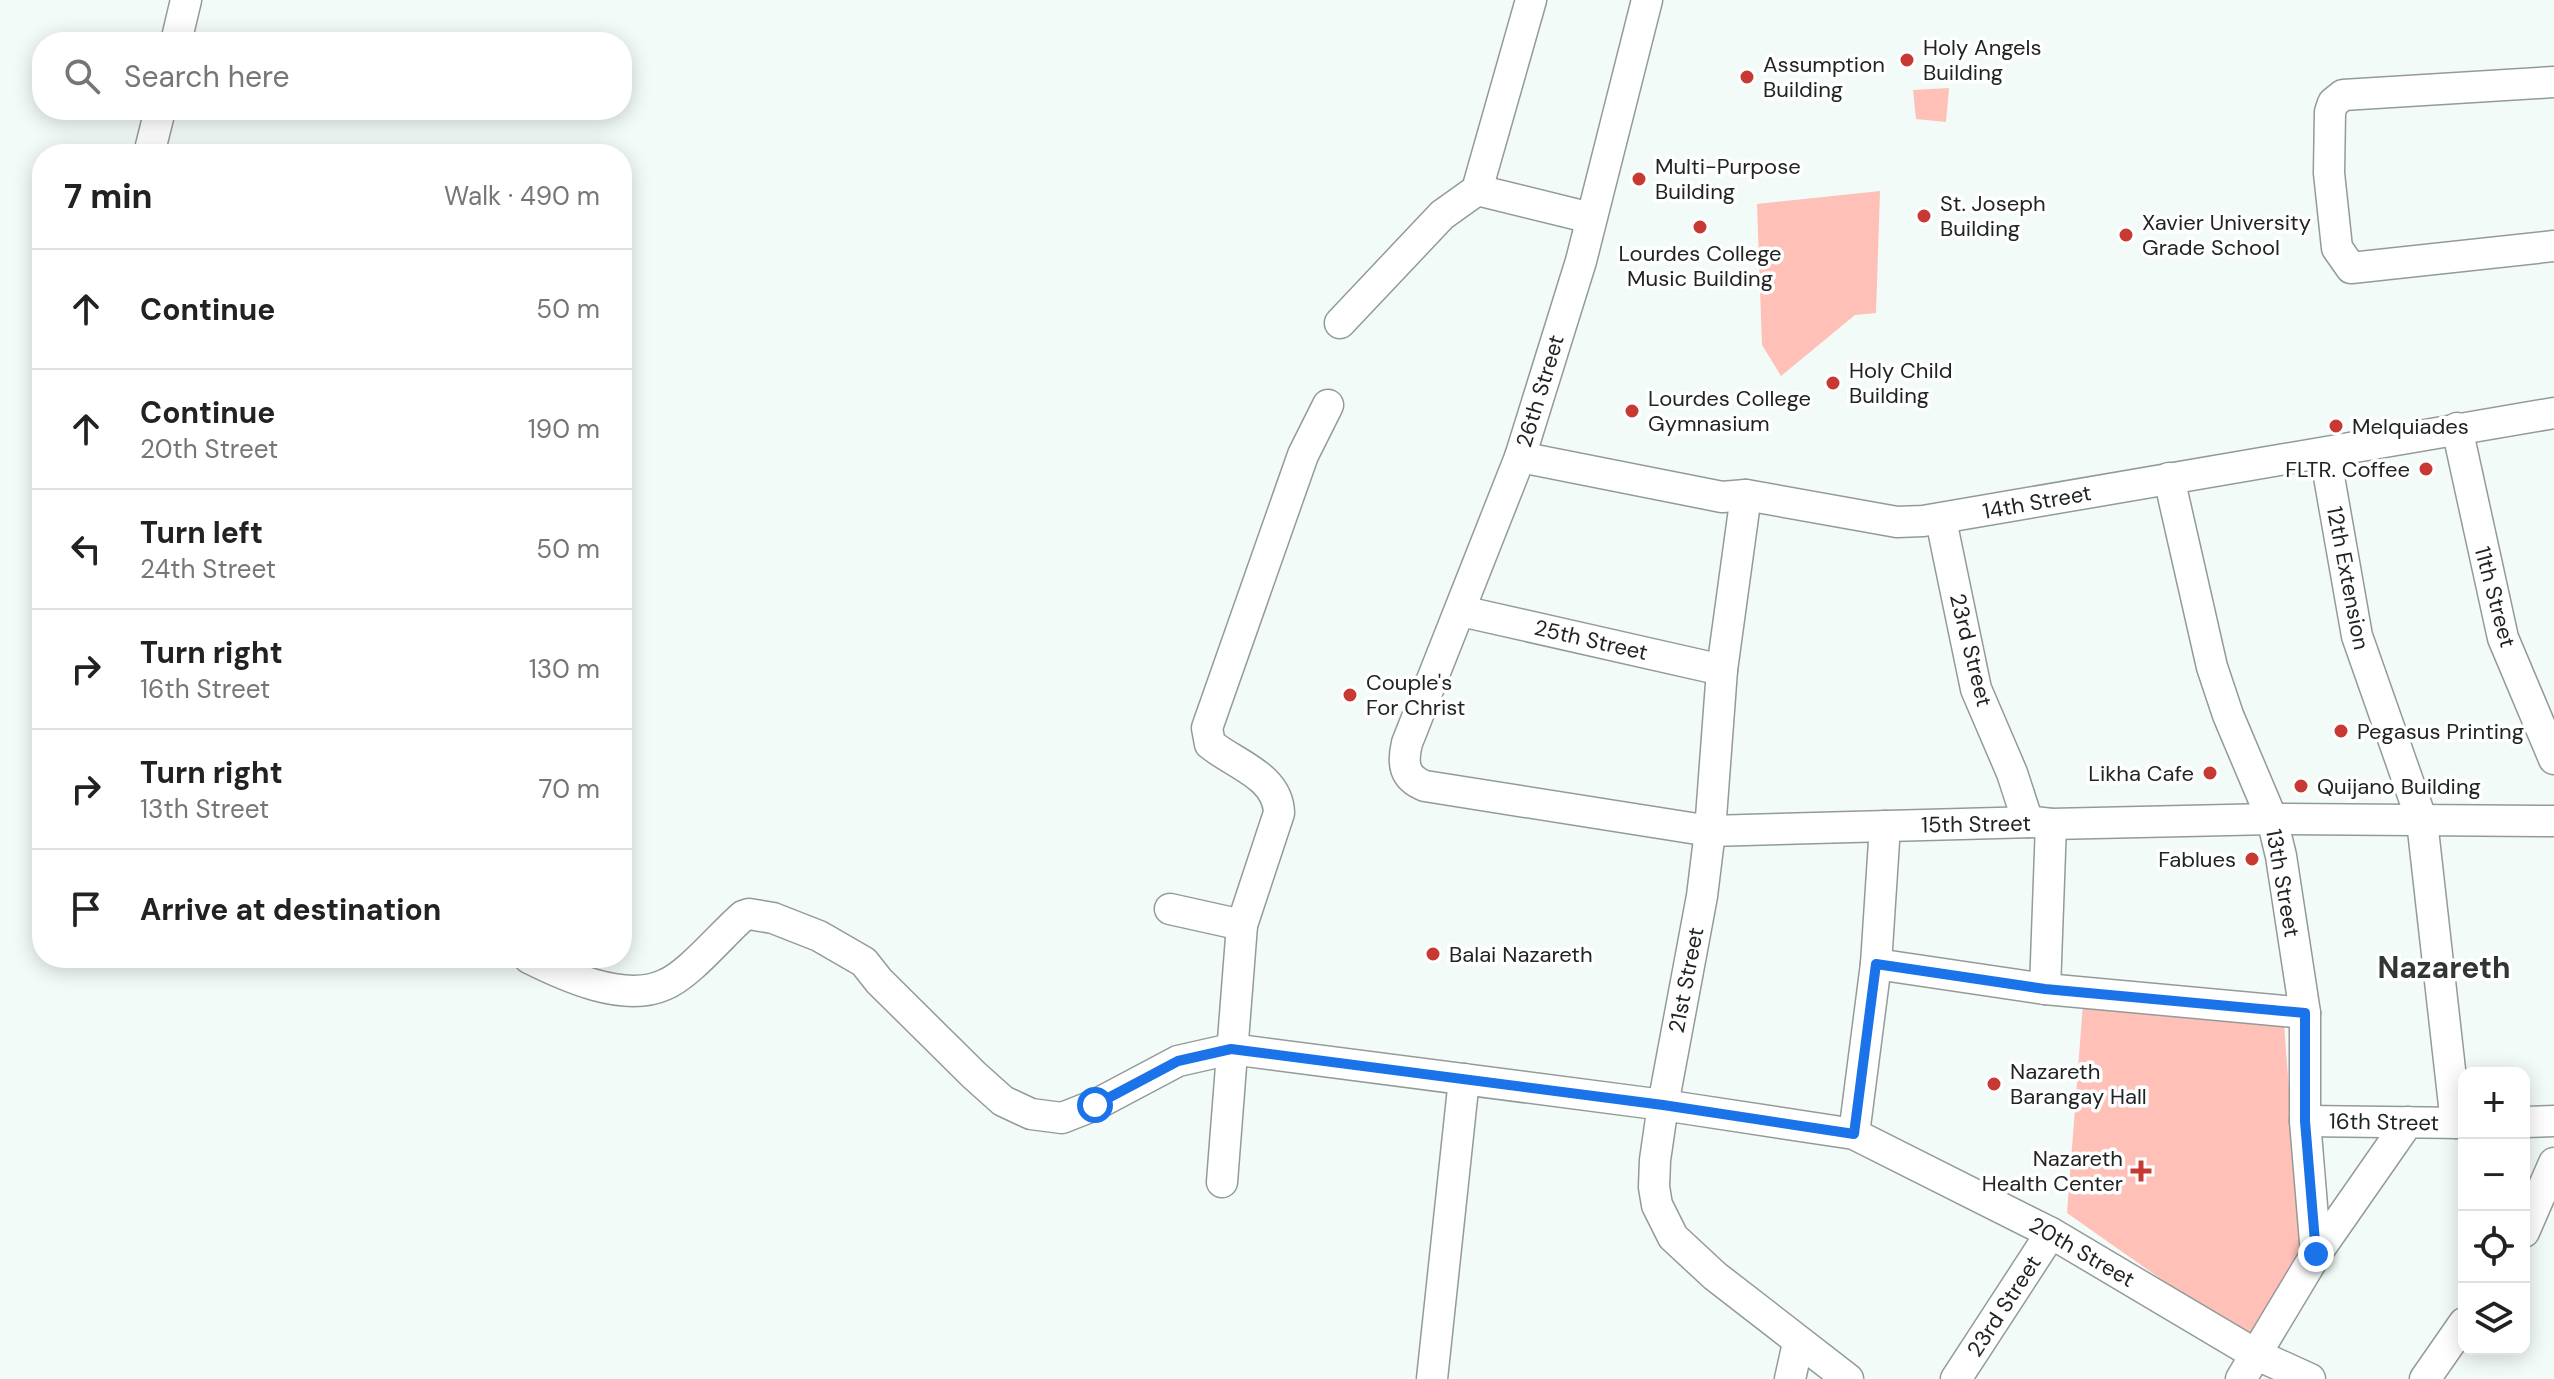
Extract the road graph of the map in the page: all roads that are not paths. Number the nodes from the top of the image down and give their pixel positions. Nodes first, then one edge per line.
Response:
1 (186, 0) edge
2 (1531, 0) edge
3 (1647, 0) edge
4 (178, 32) edge
5 (2554, 82) edge
6 (158, 120) edge
7 (152, 144) edge
8 (1477, 190) junction
9 (1591, 218) junction
10 (2554, 246) edge
11 (1340, 323) dead end
12 (1328, 405) dead end
13 (2554, 413) edge
14 (2457, 428) junction
15 (2325, 454) junction
16 (1520, 457) junction
17 (2169, 478) junction
18 (1746, 495) junction
19 (1941, 520) junction
20 (1461, 611) junction
21 (1722, 670) junction
22 (2554, 759) edge
23 (1406, 772) joint
24 (2272, 819) junction
25 (2422, 821) junction
26 (2554, 821) edge
27 (2040, 823) junction
28 (1885, 826) junction
29 (1710, 831) junction
30 (1170, 909) dead end
31 (1242, 925) junction
32 (1876, 964) junction
33 (548, 968) edge
34 (2045, 989) junction
35 (2305, 1013) junction
36 (1231, 1049) junction
37 (1464, 1079) junction
38 (1663, 1105) junction
39 (2458, 1107) edge
40 (2305, 1121) junction
41 (2554, 1121) edge
42 (2408, 1122) junction
43 (2530, 1122) edge
44 (2458, 1123) edge
45 (1854, 1134) junction
46 (2554, 1163) edge
47 (1222, 1182) dead end
48 (2530, 1218) edge
49 (2051, 1233) junction
50 (2316, 1254) junction
51 (2458, 1332) edge
52 (1798, 1343) junction
53 (2248, 1367) edge
54 (1432, 1379) edge
55 (1790, 1379) edge
56 (1848, 1379) edge
57 (1956, 1379) edge
58 (2310, 1379) edge
59 (2425, 1379) edge

1 - 4 street
2 - 8 street
3 - 9 street, 26th Street
5 - 10 street
6 - 7 street
8 - 9 street
8 - 11 street
9 - 16 street, 26th Street
12 - 31 street
13 - 14 street, 14th Street
14 - 15 street, 14th Street
14 - 22 street, 11th Street
15 - 17 street, 14th Street
15 - 25 street, 12th Extension
16 - 18 street, 14th Street
16 - 20 street, 26th Street
17 - 19 street, 14th Street
17 - 24 street, 13th Street
18 - 19 street, 14th Street
18 - 21 street, 21st Street
19 - 27 street, 23rd Street
20 - 21 street, 25th Street
20 - 23 street, 26th Street
21 - 29 street, 21st Street
23 - 29 street, 15th Street
24 - 25 street, 15th Street
24 - 27 street, 15th Street
24 - 35 street, 13th Street
25 - 26 street, 15th Street
25 - 39 street, 12th Extension
27 - 28 street, 15th Street
27 - 34 street
28 - 29 street, 15th Street
28 - 32 street
29 - 38 street, 21st Street
30 - 31 street
31 - 36 street
32 - 34 street
32 - 45 street
33 - 36 street
34 - 35 street
35 - 40 street, 13th Street
36 - 37 street, 20th Street
36 - 47 street
37 - 38 street, 20th Street
37 - 54 street
38 - 45 street, 20th Street
38 - 52 street, 21st Street
40 - 42 street, 16th Street
40 - 50 street, 13th Street
41 - 43 street
42 - 44 street, 16th Street
42 - 50 street
45 - 49 street, 20th Street
46 - 48 street
49 - 53 street, 20th Street
49 - 57 street, 23rd Street
50 - 53 street
51 - 59 street
52 - 55 street
52 - 56 street, 21st Street
53 - 58 street, 20th Street

